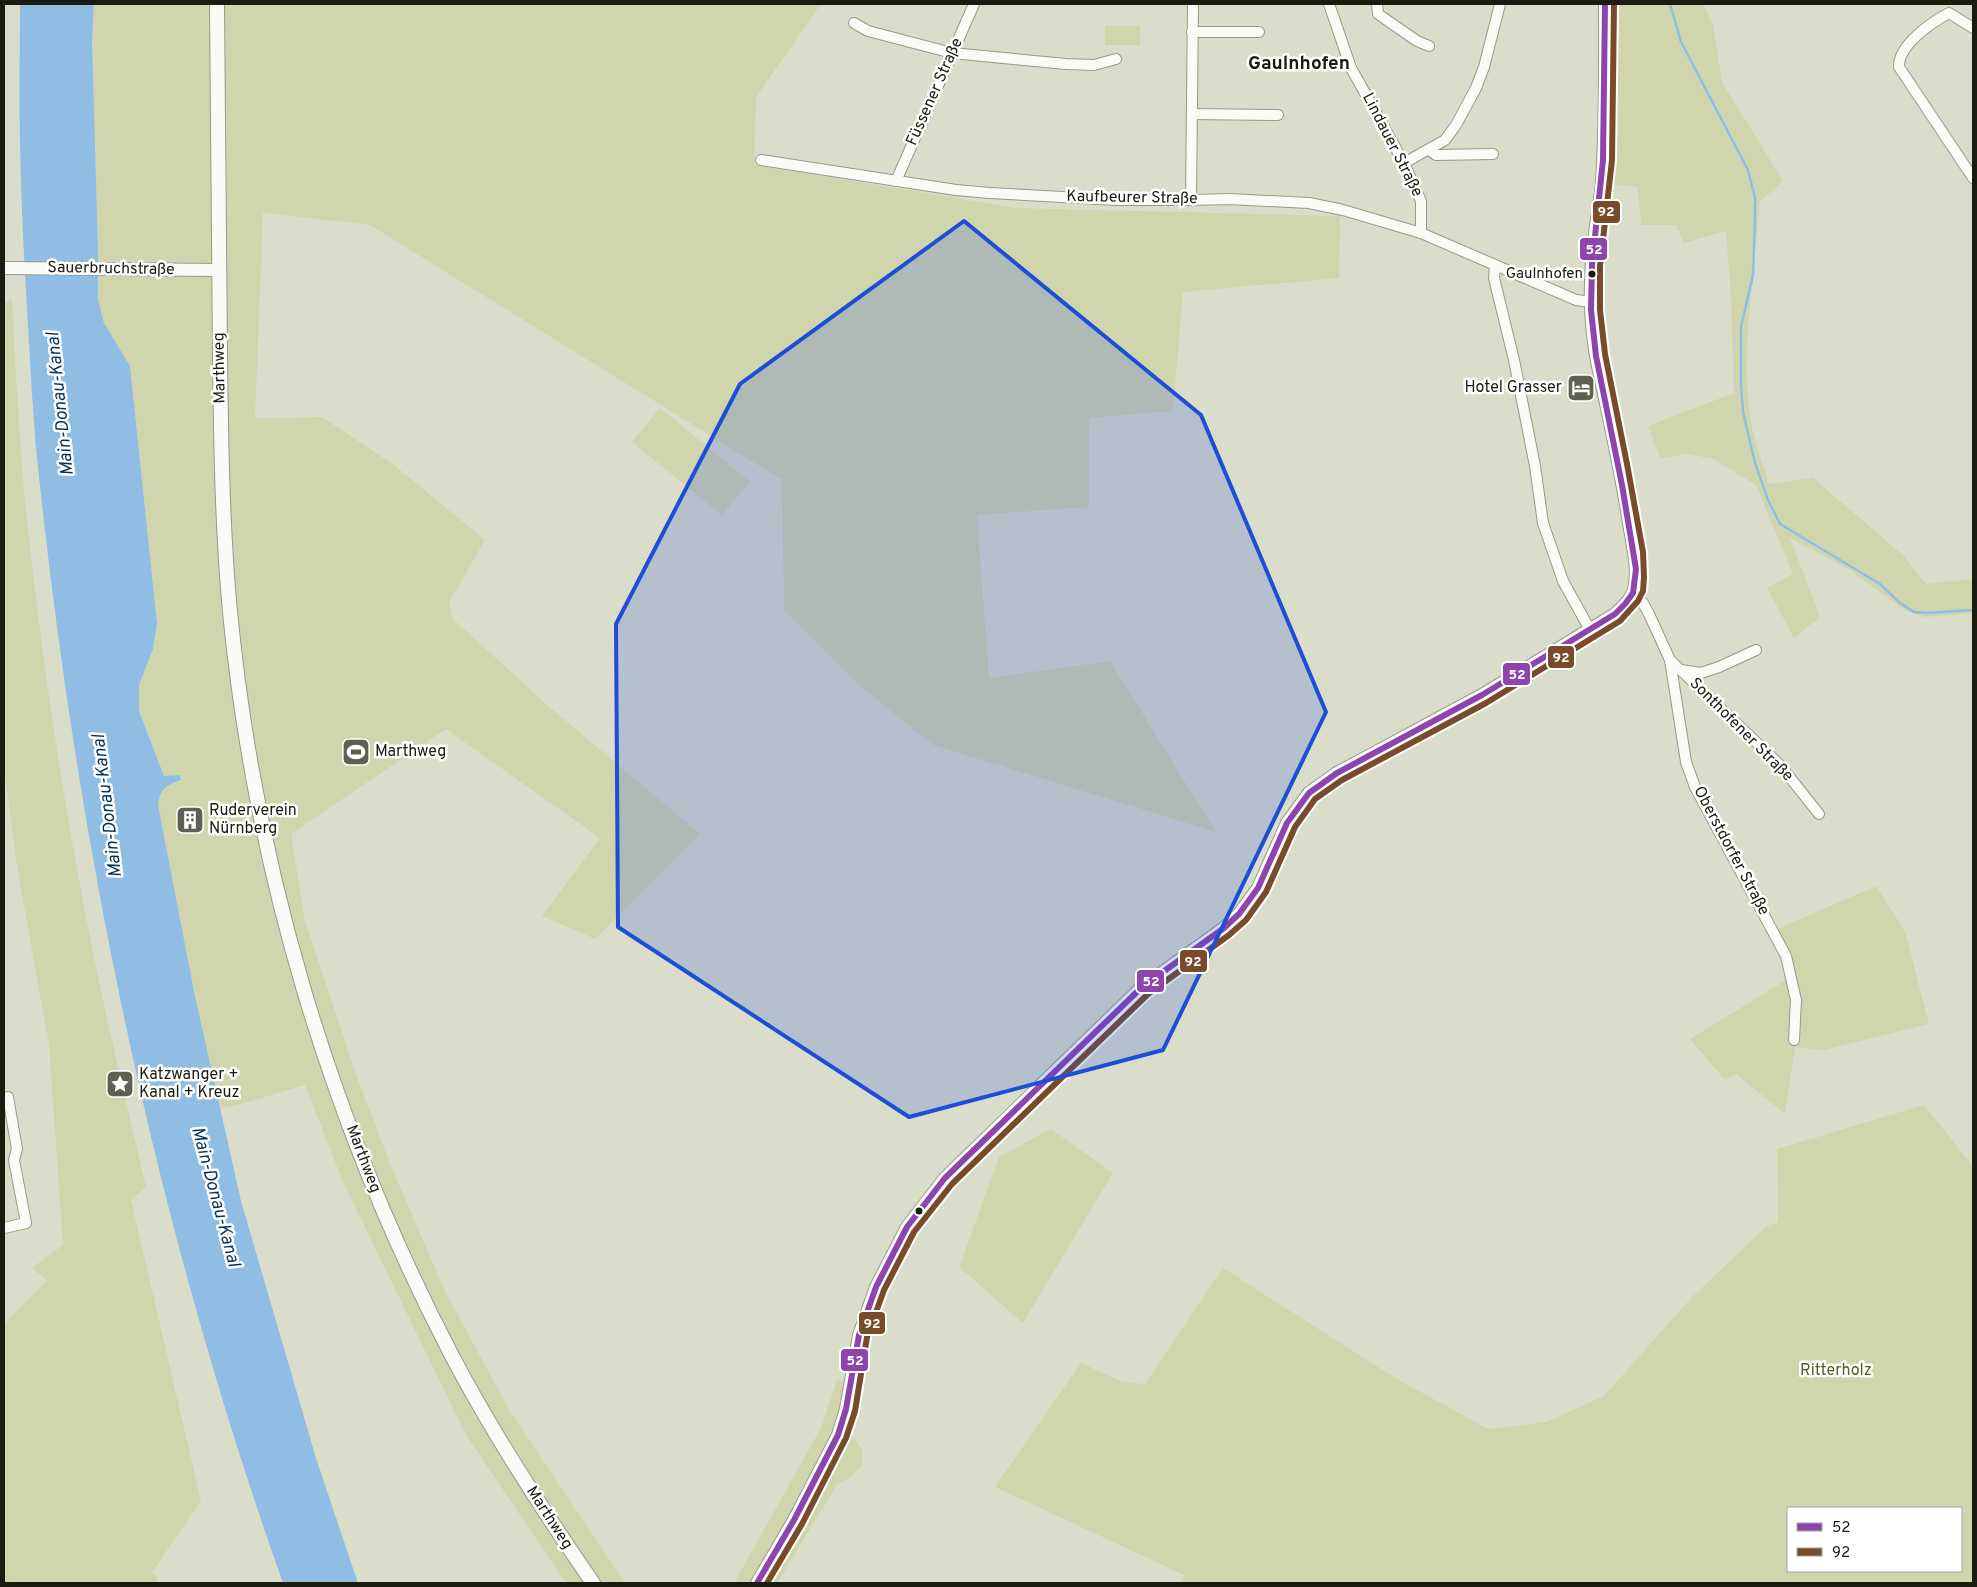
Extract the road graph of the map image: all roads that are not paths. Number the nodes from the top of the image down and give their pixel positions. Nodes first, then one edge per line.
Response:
1 (217, 4) edge
2 (974, 4) edge
3 (1193, 4) edge
4 (1329, 4) edge
5 (1377, 4) edge
6 (1500, 4) edge
7 (1605, 4) edge
8 (854, 23) dead end
9 (1973, 28) edge
10 (1192, 32) junction
11 (1259, 32) dead end
12 (1428, 46) dead end
13 (952, 52) junction
14 (1116, 59) dead end
15 (1192, 114) junction
16 (1278, 115) dead end
17 (1428, 150) junction
18 (1493, 154) dead end
19 (761, 160) dead end
20 (1404, 163) junction
21 (1973, 178) edge
22 (896, 181) junction
23 (1191, 200) junction
24 (1421, 233) junction
25 (1495, 266) junction
26 (4, 268) edge
27 (218, 270) junction
28 (1591, 302) junction
29 (1632, 595) junction
30 (1590, 630) junction
31 (1756, 650) dead end
32 (1670, 660) junction
33 (1680, 670) junction
34 (1819, 814) dead end
35 (1794, 1040) dead end
36 (4, 1098) edge
37 (4, 1228) edge
38 (593, 1583) edge
39 (757, 1583) edge

1 - 27 main road, Marthweg
2 - 13 street, Füssener Straße
3 - 10 street
4 - 20 street, Lindauer Straße
5 - 12 street
6 - 17 street
7 - 28 street
8 - 13 street
9 - 21 street
10 - 11 street
10 - 15 street
13 - 14 street
13 - 22 street, Füssener Straße
15 - 16 street
15 - 23 street
17 - 18 street
17 - 20 street
19 - 22 street, Kaufbeurer Straße
20 - 24 street, Lindauer Straße
22 - 23 street, Kaufbeurer Straße
23 - 24 street, Kaufbeurer Straße
24 - 25 street, Kaufbeurer Straße
25 - 28 street, Kaufbeurer Straße
25 - 30 street
26 - 27 street, Sauerbruchstraße
27 - 38 main road, Marthweg
28 - 29 street
29 - 30 street
29 - 32 street, Sonthofener Straße
30 - 39 street
31 - 33 street, Sonthofener Straße
32 - 33 street, Sonthofener Straße
32 - 35 street, Oberstdorfer Straße
33 - 34 street, Sonthofener Straße
36 - 37 street

